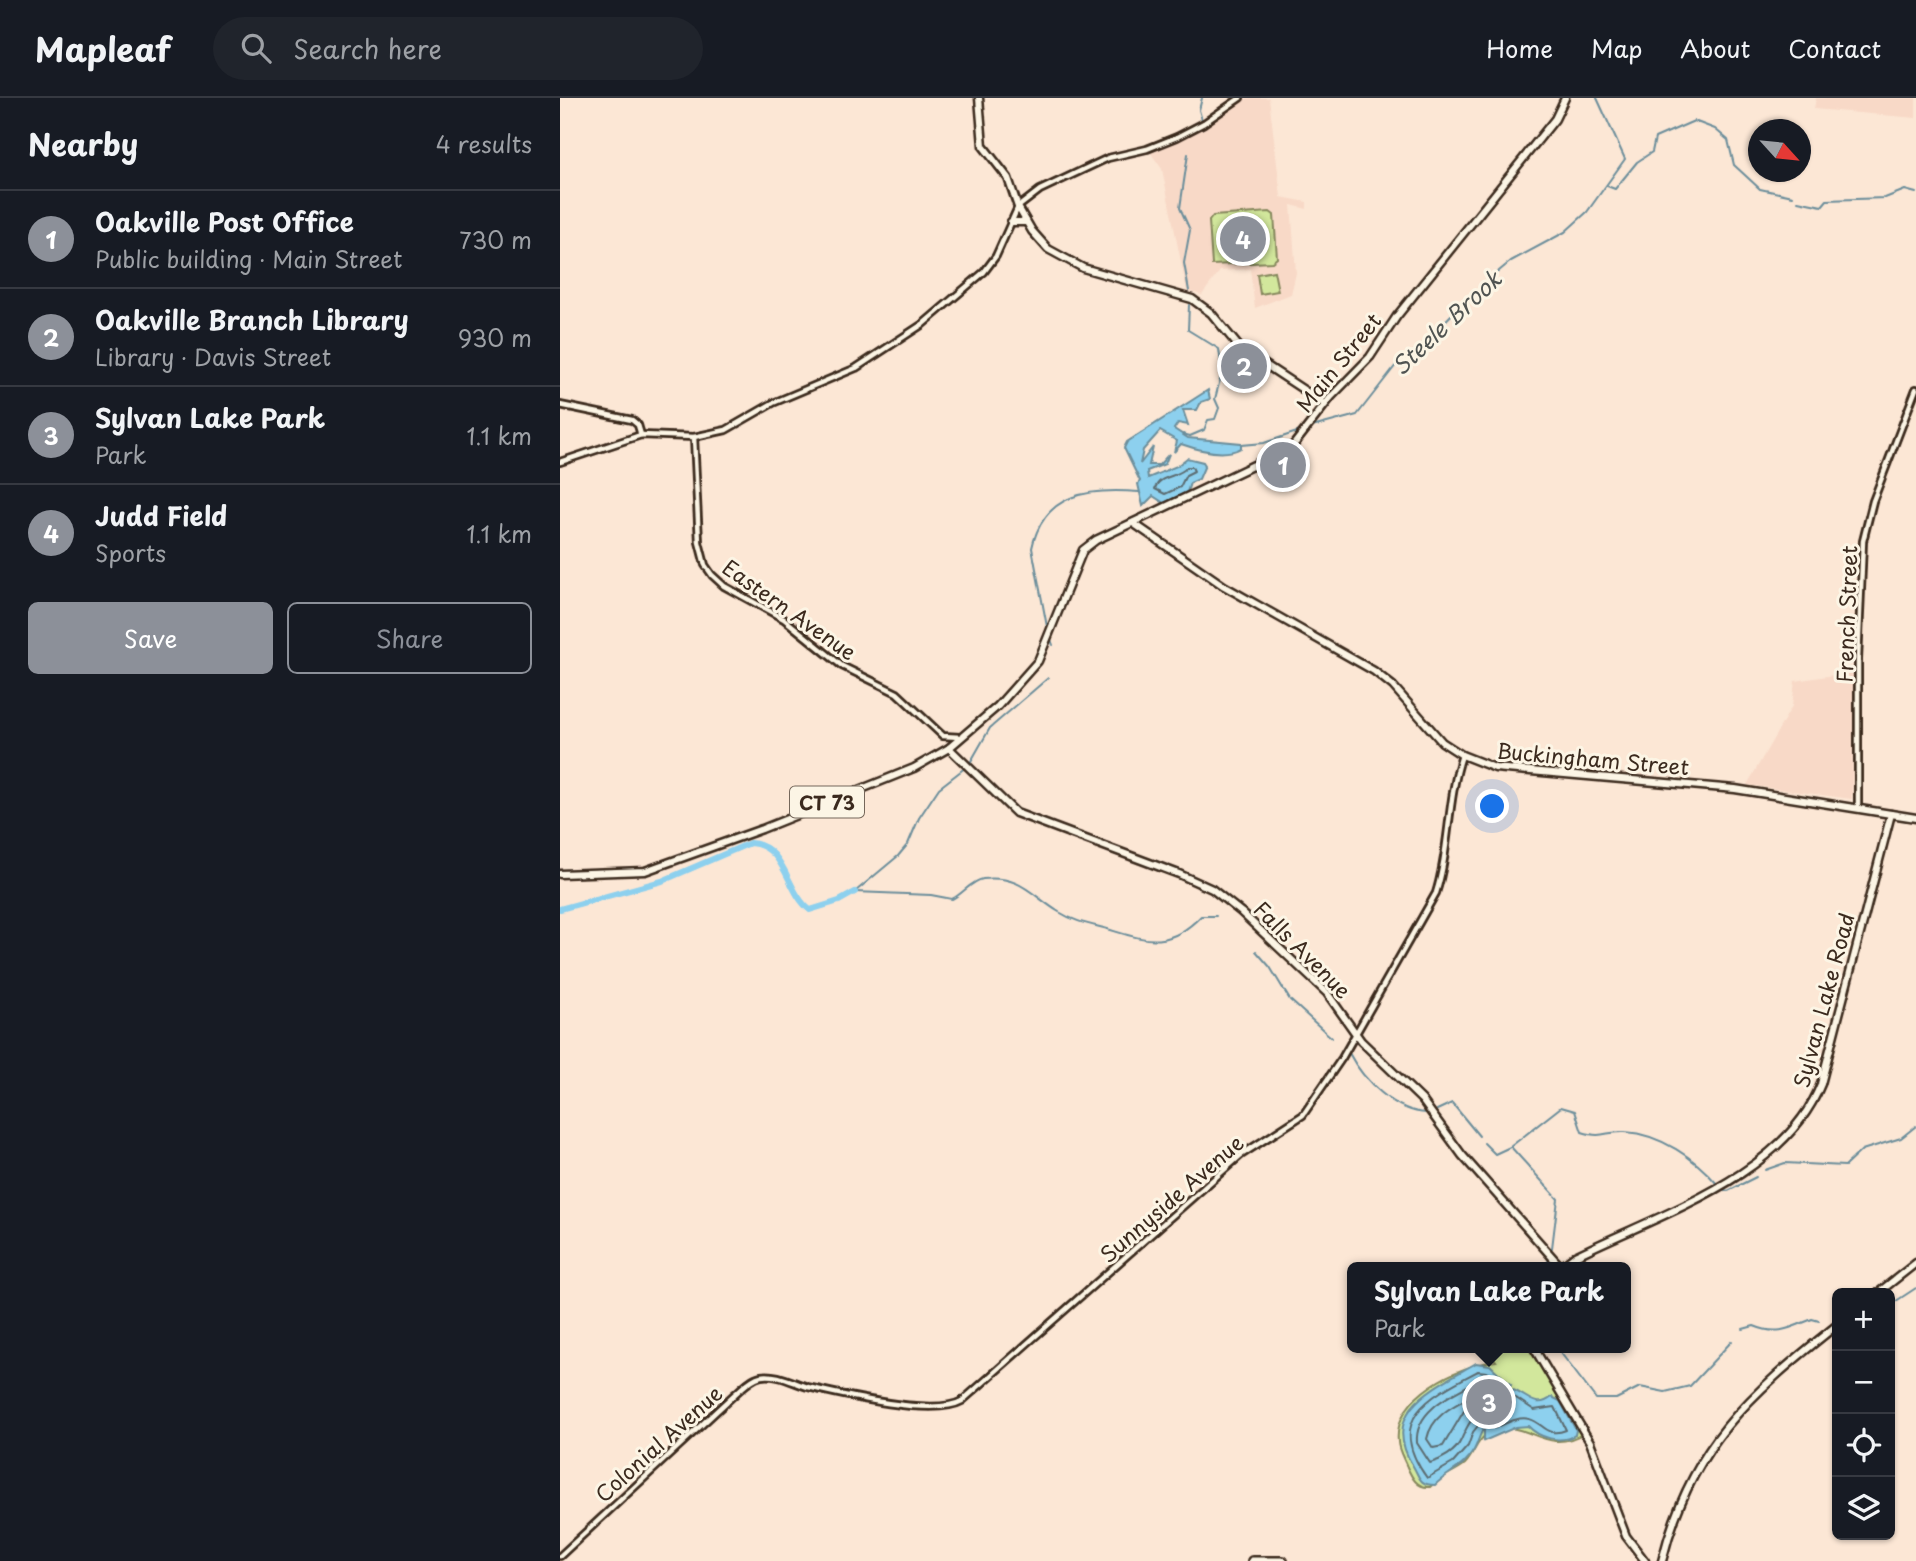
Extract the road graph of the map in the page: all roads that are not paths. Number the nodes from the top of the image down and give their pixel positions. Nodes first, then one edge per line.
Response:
1 (979, 98) edge
2 (1240, 98) edge
3 (1565, 98) edge
4 (1013, 194) junction
5 (1031, 197) junction
6 (1018, 207) junction
7 (1011, 222) junction
8 (1026, 222) junction
9 (1916, 389) edge
10 (1325, 404) junction
11 (560, 405) edge
12 (640, 435) junction
13 (694, 436) junction
14 (560, 462) edge
15 (1133, 523) junction
16 (968, 735) junction
17 (950, 748) junction
18 (1462, 755) junction
19 (1858, 808) junction
20 (1891, 814) junction
21 (1916, 818) edge
22 (560, 874) edge
23 (1356, 1031) junction
24 (1557, 1262) edge
25 (1567, 1262) edge
26 (1916, 1263) edge
27 (1884, 1288) edge
28 (1832, 1329) edge
29 (1537, 1353) edge
30 (787, 1380) joint
31 (560, 1556) edge
32 (1252, 1561) edge
33 (1283, 1561) edge
34 (1645, 1561) edge
35 (1662, 1561) edge

1 - 4 main road
2 - 5 street
3 - 10 main road, Main Street / CT 73
4 - 5 street
4 - 6 main road
5 - 6 street
6 - 7 street
6 - 8 main road
7 - 8 main road
7 - 13 street
8 - 10 main road
9 - 19 street, French Street
10 - 15 main road, Main Street / CT 73
11 - 12 street
12 - 13 street
12 - 14 street
13 - 16 street, Eastern Avenue
15 - 16 main road, Main Street / CT 73
15 - 18 main road, Buckingham Street
16 - 17 main road, CT 73
17 - 22 main road, CT 73
17 - 23 main road, Falls Avenue
18 - 19 main road, Buckingham Street
18 - 23 street, Sunnyside Avenue
19 - 20 main road, Buckingham Street
20 - 21 main road, Buckingham Street
20 - 25 main road, Sylvan Lake Road
23 - 24 main road, Falls Avenue
23 - 30 street, Sunnyside Avenue
26 - 27 main road
28 - 35 main road
29 - 34 main road
30 - 31 street, Colonial Avenue
32 - 33 highway

